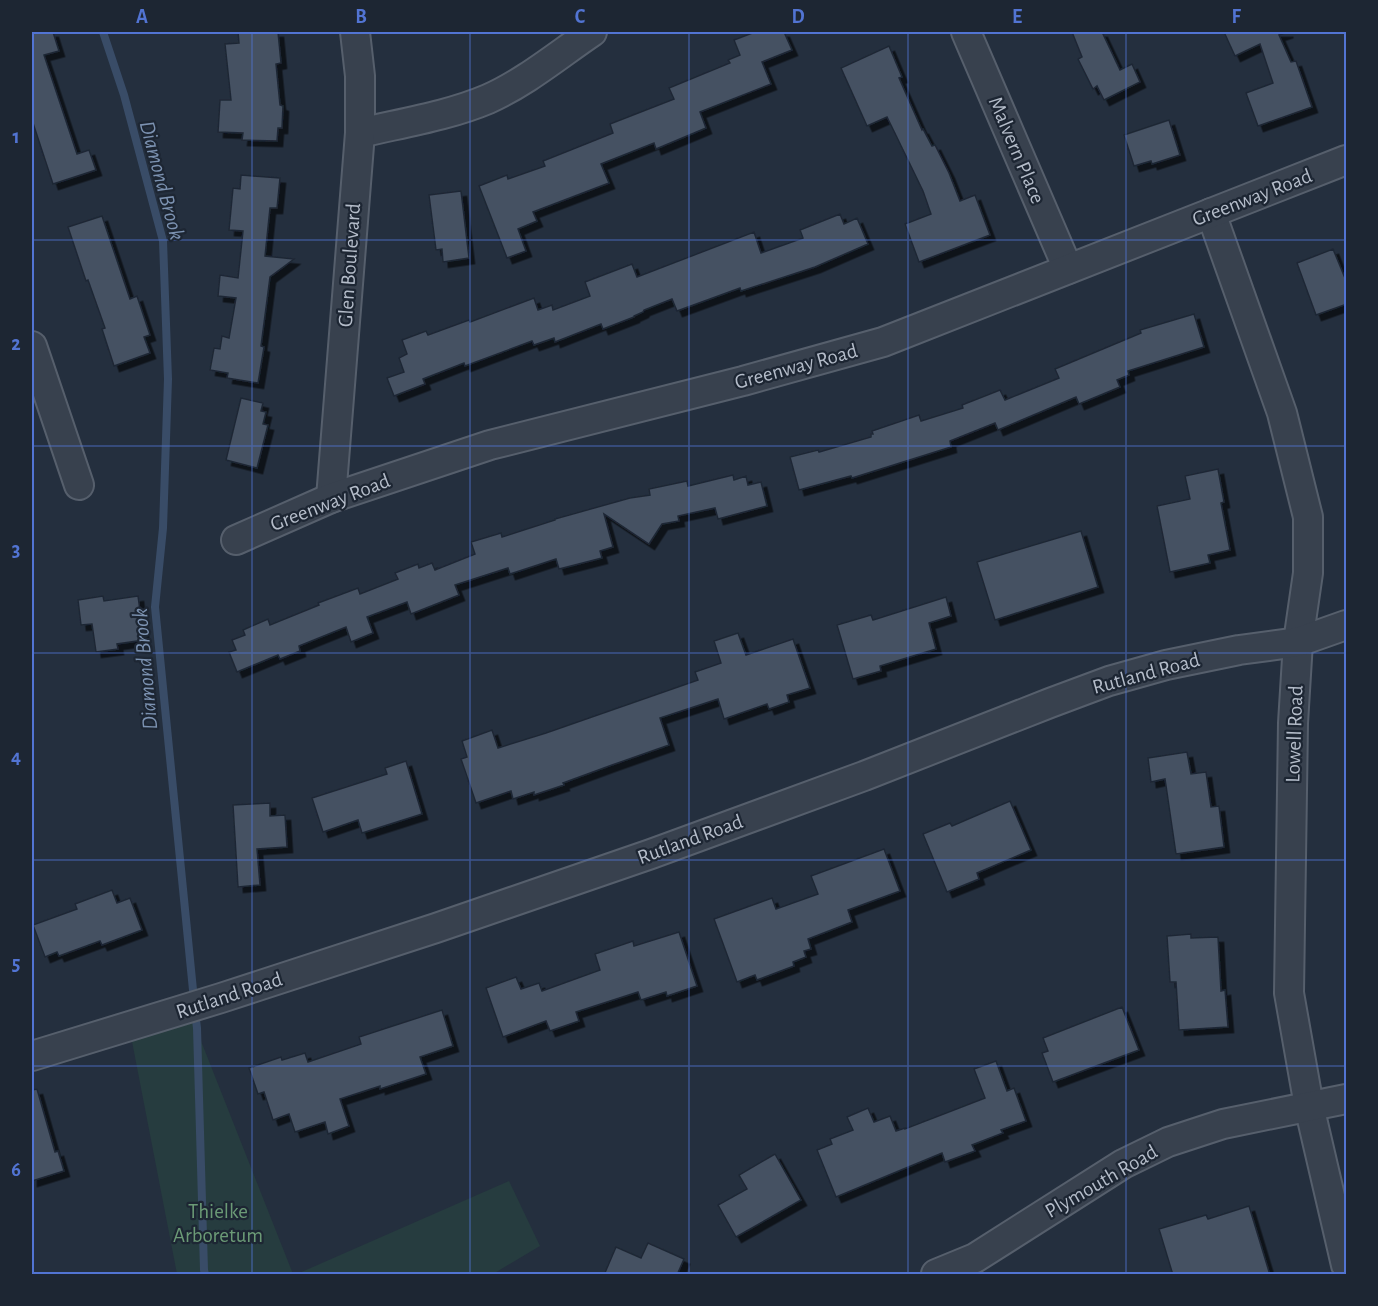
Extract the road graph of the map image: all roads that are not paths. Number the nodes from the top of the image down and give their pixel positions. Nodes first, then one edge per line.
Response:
1 (355, 32) edge
2 (592, 32) edge
3 (966, 32) edge
4 (360, 133) junction
5 (1347, 160) edge
6 (1211, 213) junction
7 (1068, 269) junction
8 (32, 346) edge
9 (79, 485) dead end
10 (331, 498) junction
11 (236, 540) dead end
12 (1347, 625) edge
13 (1298, 642) junction
14 (32, 1056) edge
15 (1347, 1099) edge
16 (1309, 1106) junction
17 (1347, 1265) edge
18 (936, 1275) edge

1 - 4 street, Glen Boulevard
2 - 4 street
3 - 7 street, Malvern Place
4 - 10 street, Glen Boulevard
5 - 6 street, Greenway Road
6 - 7 street, Greenway Road
6 - 13 street, Lowell Road
7 - 10 street, Greenway Road
8 - 9 street
10 - 11 street, Greenway Road
12 - 13 street, Rutland Road
13 - 14 street, Rutland Road
13 - 16 street, Lowell Road
15 - 16 street, Plymouth Road
16 - 17 street, Lowell Road
16 - 18 street, Plymouth Road

